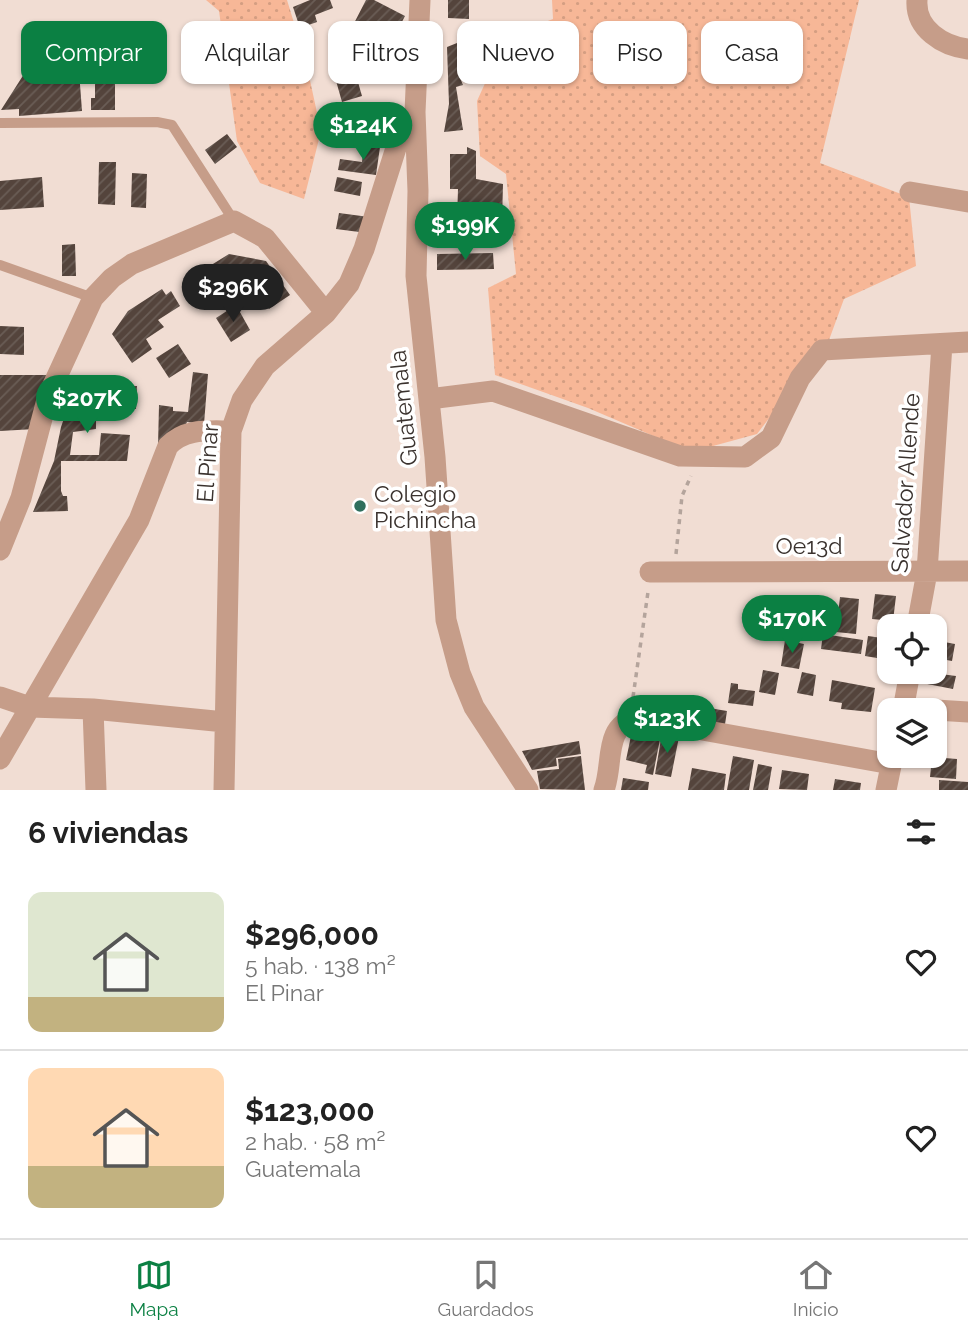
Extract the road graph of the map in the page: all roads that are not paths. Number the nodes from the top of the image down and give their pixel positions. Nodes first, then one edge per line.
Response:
1 (420, 0) edge
2 (917, 0) edge
3 (968, 49) edge
4 (415, 112) junction
5 (0, 123) edge
6 (909, 192) dead end
7 (968, 202) edge
8 (234, 221) junction
9 (0, 265) edge
10 (93, 298) junction
11 (326, 313) junction
12 (968, 342) edge
13 (942, 344) junction
14 (429, 399) junction
15 (231, 430) junction
16 (0, 550) edge
17 (968, 571) edge
18 (650, 572) road end
19 (927, 572) junction
20 (919, 614) edge
21 (0, 697) edge
22 (30, 707) junction
23 (93, 709) junction
24 (947, 711) edge
25 (968, 712) edge
26 (225, 722) junction
27 (877, 758) edge
28 (0, 759) edge
29 (890, 768) edge
30 (96, 790) edge
31 (223, 790) edge
32 (527, 790) edge
33 (604, 790) edge
34 (886, 790) edge

1 - 4 street, Guatemala
2 - 3 street
4 - 11 street, El Pinar
4 - 14 street, Guatemala
5 - 8 lane
6 - 7 street
8 - 10 street
8 - 11 street
9 - 10 lane
10 - 16 street
11 - 15 street, El Pinar
12 - 13 street
13 - 14 street
13 - 19 street, Salvador Allende
14 - 32 street, Guatemala
15 - 22 street
15 - 26 street, El Pinar
17 - 19 street, Oe13d
18 - 19 street, Oe13d
19 - 20 street, Salvador Allende
21 - 22 street
22 - 23 street
22 - 28 street
23 - 26 street
23 - 30 street
24 - 25 street
26 - 31 street, El Pinar
27 - 33 street
29 - 34 street

